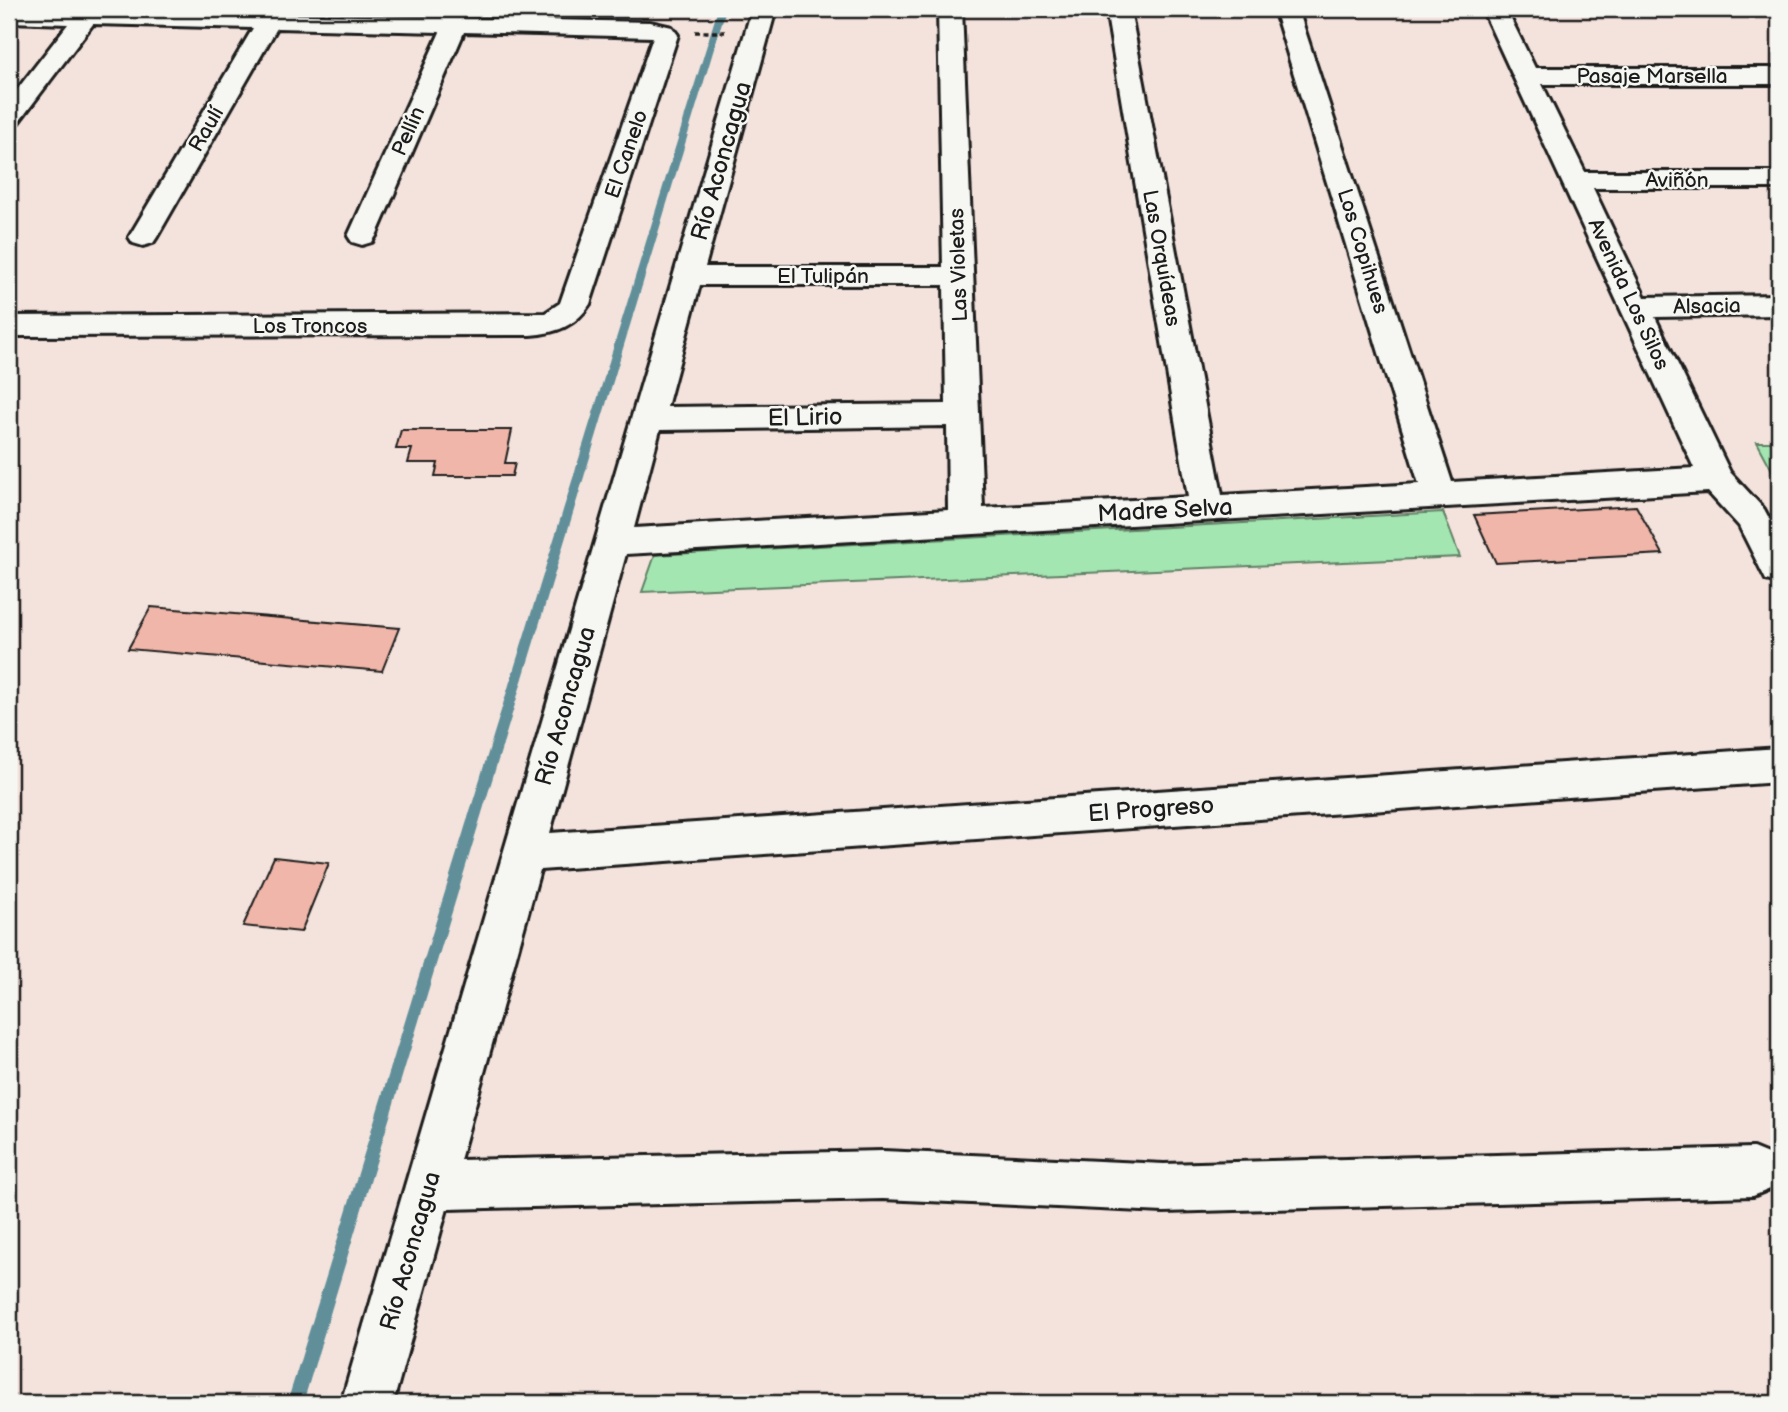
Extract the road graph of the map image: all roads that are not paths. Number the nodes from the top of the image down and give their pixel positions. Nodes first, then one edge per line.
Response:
1 (764, 9) edge
2 (950, 9) edge
3 (1118, 9) edge
4 (1286, 9) edge
5 (1494, 9) edge
6 (9, 15) edge
7 (86, 17) junction
8 (269, 21) junction
9 (455, 25) junction
10 (1525, 76) junction
11 (1779, 76) edge
12 (9, 117) edge
13 (1575, 180) junction
14 (1779, 180) edge
15 (362, 236) dead end
16 (143, 237) dead end
17 (688, 276) junction
18 (959, 276) junction
19 (584, 278) joint
20 (1779, 305) edge
21 (1636, 307) junction
22 (9, 326) edge
23 (963, 415) junction
24 (648, 419) junction
25 (1716, 479) junction
26 (1439, 494) junction
27 (1207, 508) junction
28 (966, 522) junction
29 (613, 542) junction
30 (1779, 570) edge
31 (1779, 765) edge
32 (523, 853) junction
33 (1753, 1172) dead end
34 (428, 1185) junction
35 (367, 1403) edge

1 - 17 street, Río Aconcagua
2 - 18 street, Las Violetas
3 - 27 street, Las Orquídeas
4 - 26 street, Los Copihues
5 - 10 street, Avenida Los Silos
6 - 7 street
7 - 8 street
7 - 12 street
8 - 9 street
8 - 16 street, Raulí
9 - 15 street, Pellín
9 - 19 street, El Canelo
10 - 11 street, Pasaje Marsella
10 - 13 street, Avenida Los Silos
13 - 14 street, Aviñón
13 - 21 street, Avenida Los Silos
17 - 18 street, El Tulipán
17 - 24 street, Río Aconcagua
18 - 23 street, Las Violetas
19 - 22 street, Los Troncos
20 - 21 street, Alsacia
21 - 25 street, Avenida Los Silos
23 - 24 street, El Lirio
23 - 28 street, Las Violetas
24 - 29 street, Río Aconcagua
25 - 26 street, Madre Selva
25 - 30 street, Avenida Los Silos
26 - 27 street, Madre Selva
27 - 28 street, Madre Selva
28 - 29 street, Madre Selva
29 - 32 street, Río Aconcagua
31 - 32 street, El Progreso
32 - 34 street, Río Aconcagua
33 - 34 street
34 - 35 street, Río Aconcagua

